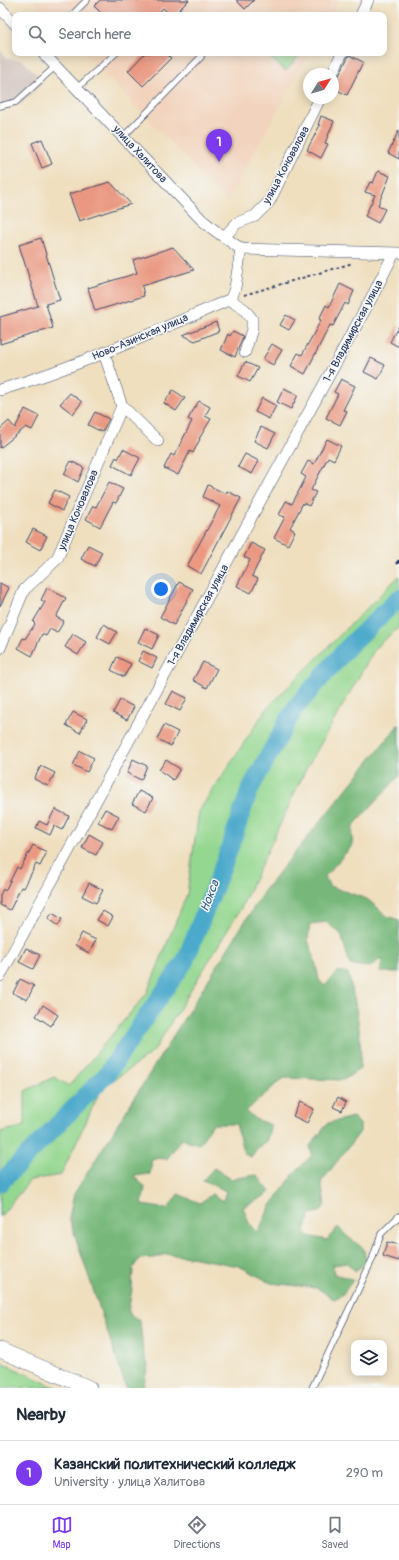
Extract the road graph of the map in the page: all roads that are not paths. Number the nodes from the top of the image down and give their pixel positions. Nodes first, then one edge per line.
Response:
1 (87, 0) edge
2 (368, 0) edge
3 (0, 8) edge
4 (75, 12) edge
5 (362, 12) edge
6 (12, 21) edge
7 (47, 56) edge
8 (113, 56) edge
9 (341, 56) edge
10 (201, 57) dead end
11 (56, 66) junction
12 (335, 68) edge
13 (77, 88) junction
14 (317, 104) edge
15 (0, 106) edge
16 (123, 137) junction
17 (224, 237) junction
18 (241, 249) junction
19 (397, 253) edge
20 (231, 299) junction
21 (245, 352) dead end
22 (104, 353) junction
23 (0, 390) edge
24 (122, 406) junction
25 (158, 440) dead end
26 (0, 648) edge
27 (0, 976) edge
28 (399, 1216) edge
29 (0, 1350) edge
30 (89, 1388) edge
31 (312, 1388) edge

1 - 4 lane
2 - 5 street
3 - 6 street
7 - 11 street, улица Халитова
8 - 13 lane
9 - 12 street
10 - 16 lane
11 - 13 street, улица Халитова
11 - 15 lane
13 - 16 street, улица Халитова
14 - 17 street, улица Коновалова
16 - 17 street, улица Халитова
17 - 18 street, улица Халитова
18 - 19 street
18 - 20 street
19 - 27 street, 1-я Владимирская улица
20 - 21 street
20 - 22 street, Ново-Азинская улица
22 - 23 street, Ново-Азинская улица
22 - 24 street
24 - 25 street
24 - 26 street, улица Коновалова
28 - 31 lane
29 - 30 street

